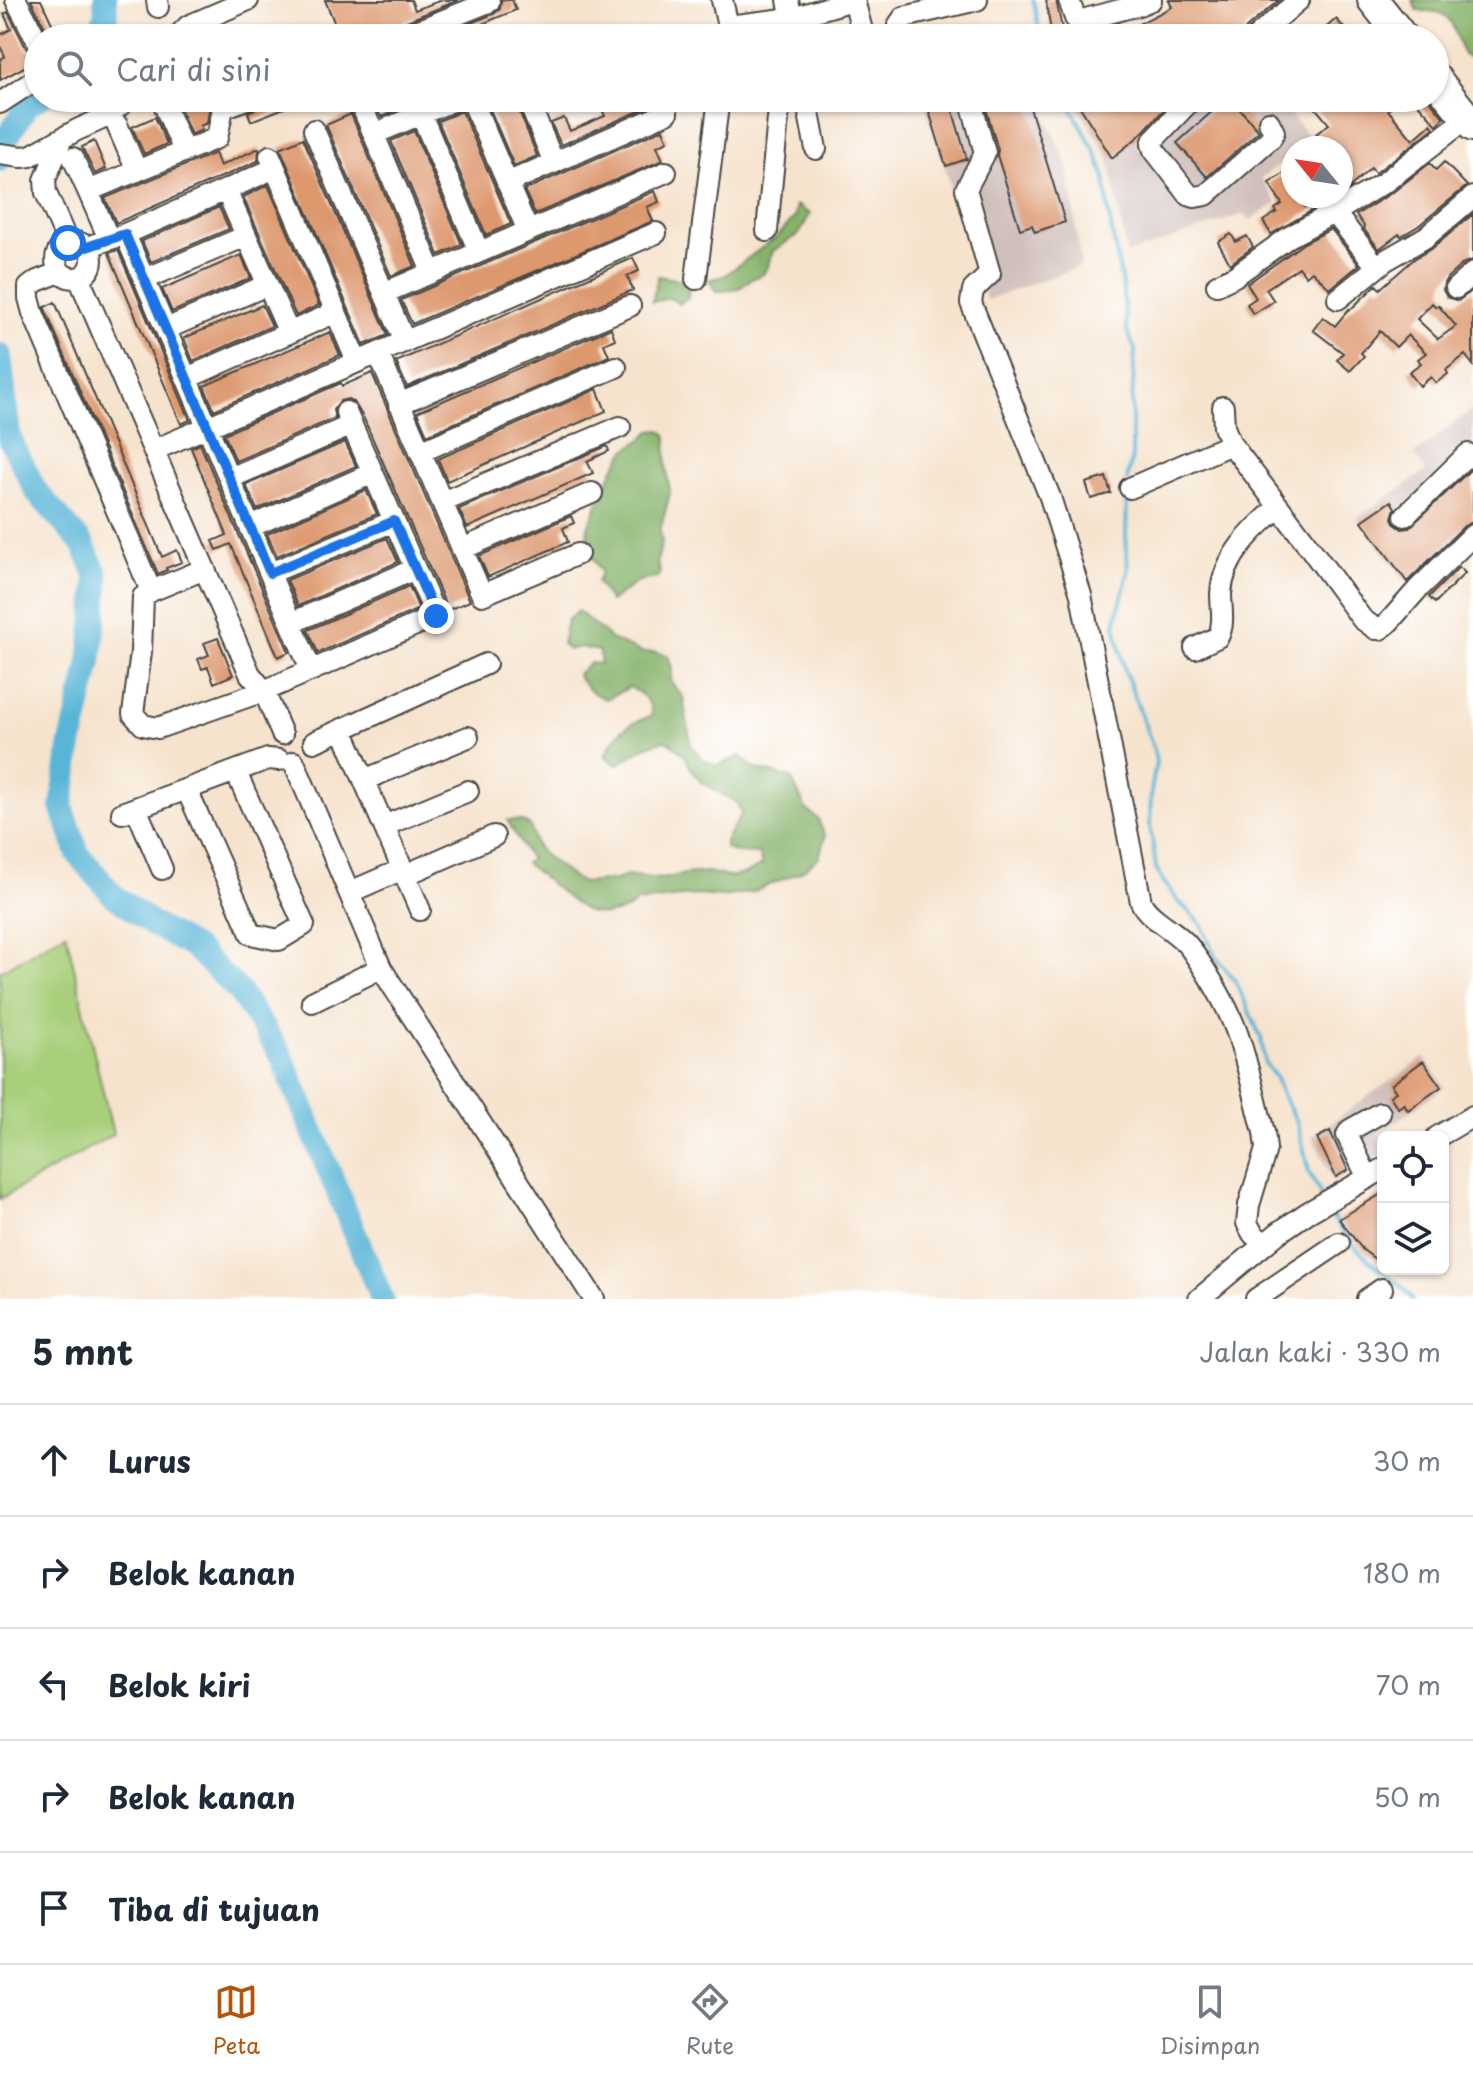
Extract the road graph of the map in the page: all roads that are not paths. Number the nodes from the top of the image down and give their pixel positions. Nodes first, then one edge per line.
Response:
1 (16, 0) edge
2 (248, 0) edge
3 (722, 0) edge
4 (854, 0) edge
5 (977, 0) edge
6 (1069, 0) edge
7 (1151, 0) edge
8 (1299, 0) edge
9 (1373, 0) edge
10 (491, 7) edge
11 (0, 8) edge
12 (792, 19) edge
13 (29, 24) edge
14 (193, 24) edge
15 (441, 24) edge
16 (726, 24) edge
17 (767, 24) edge
18 (860, 24) edge
19 (902, 24) edge
20 (1271, 24) edge
21 (1392, 24) edge
22 (24, 87) edge
23 (1449, 96) edge
24 (0, 103) edge
25 (112, 112) edge
26 (167, 112) edge
27 (220, 112) edge
28 (364, 112) edge
29 (426, 112) edge
30 (477, 112) edge
31 (533, 112) edge
32 (667, 112) edge
33 (717, 112) edge
34 (779, 112) edge
35 (809, 112) edge
36 (974, 112) edge
37 (1180, 112) edge
38 (421, 114) junction
39 (1269, 122) dead end
40 (1470, 122) edge
41 (117, 125) dead end
42 (314, 130) dead end
43 (374, 134) junction
44 (62, 139) junction
45 (816, 149) dead end
46 (184, 151) junction
47 (8, 155) edge
48 (73, 158) dead end
49 (554, 163) junction
50 (137, 171) junction
51 (666, 172) dead end
52 (507, 183) junction
53 (226, 190) junction
54 (88, 191) junction
55 (1473, 197) edge
56 (1334, 212) junction
57 (528, 231) junction
58 (767, 231) dead end
59 (656, 233) dead end
60 (246, 236) junction
61 (117, 237) junction
62 (78, 245) junction
63 (479, 252) junction
64 (1377, 267) junction
65 (432, 272) junction
66 (1473, 273) edge
67 (70, 275) junction
68 (145, 279) junction
69 (696, 279) dead end
70 (267, 285) junction
71 (1217, 285) dead end
72 (1456, 288) dead end
73 (384, 293) junction
74 (1338, 299) dead end
75 (630, 306) dead end
76 (336, 312) junction
77 (166, 329) junction
78 (289, 333) junction
79 (405, 342) junction
80 (378, 353) junction
81 (357, 362) junction
82 (616, 367) dead end
83 (187, 378) junction
84 (399, 404) junction
85 (1223, 407) dead end
86 (207, 426) junction
87 (620, 427) dead end
88 (1231, 444) junction
89 (154, 450) junction
90 (420, 452) junction
91 (1473, 458) edge
92 (373, 473) junction
93 (230, 478) junction
94 (1130, 488) dead end
95 (592, 493) dead end
96 (442, 502) junction
97 (1279, 507) junction
98 (1405, 516) dead end
99 (394, 521) junction
100 (250, 527) junction
101 (1473, 535) edge
102 (462, 549) junction
103 (578, 554) dead end
104 (205, 569) junction
105 (415, 569) junction
106 (270, 573) junction
107 (151, 591) junction
108 (291, 623) junction
109 (1195, 648) dead end
110 (486, 664) dead end
111 (311, 670) junction
112 (264, 691) junction
113 (342, 729) junction
114 (468, 737) dead end
115 (314, 742) dead end
116 (287, 761) junction
117 (236, 772) junction
118 (364, 780) junction
119 (187, 790) junction
120 (468, 791) dead end
121 (384, 826) junction
122 (494, 836) dead end
123 (162, 869) dead end
124 (404, 872) junction
125 (350, 892) junction
126 (420, 910) dead end
127 (381, 968) junction
128 (312, 1002) dead end
129 (1380, 1113) dead end
130 (1473, 1116) edge
131 (1447, 1131) edge
132 (1375, 1173) edge
133 (1339, 1243) dead end
134 (1265, 1244) junction
135 (1205, 1297) edge
136 (594, 1299) edge
137 (1256, 1299) edge

1 - 11 street
1 - 13 street
2 - 14 street
3 - 16 street
4 - 12 street
4 - 18 street
5 - 19 street
6 - 7 street
8 - 20 street
9 - 21 highway
10 - 15 street
12 - 17 street
22 - 24 street
23 - 40 highway
25 - 44 street
26 - 46 street
27 - 46 street
28 - 43 street
29 - 38 street
30 - 52 street
31 - 49 street
32 - 49 street
33 - 69 street
34 - 58 street
35 - 45 street
36 - 134 street
37 - 39 street
38 - 43 street
38 - 63 street
40 - 56 street
41 - 50 street
42 - 73 street
43 - 65 street
44 - 47 street
44 - 62 street
46 - 50 street
48 - 54 street
49 - 52 street
50 - 54 street
51 - 57 street
52 - 57 street
53 - 60 street
53 - 61 street
53 - 76 street
54 - 61 street
55 - 64 street
56 - 64 street
56 - 71 street
57 - 63 street
59 - 79 street
60 - 68 street
60 - 70 street
61 - 62 street
61 - 68 street
62 - 67 street
62 - 67 street
63 - 65 street
64 - 74 street
65 - 73 street
66 - 72 street
67 - 89 street
67 - 107 street
68 - 77 street
70 - 77 street
70 - 78 street
73 - 79 street
75 - 84 street
76 - 78 street
76 - 81 street
77 - 83 street
78 - 83 street
79 - 80 street
80 - 81 street
80 - 84 street
81 - 86 street
82 - 90 street
83 - 86 street
84 - 90 street
85 - 88 street
86 - 89 street
86 - 93 street
87 - 96 street
88 - 94 street
88 - 97 street
89 - 104 street
90 - 96 street
91 - 98 street
92 - 93 street
92 - 99 street
92 - 100 street
93 - 100 street
95 - 102 street
96 - 102 street
97 - 101 street
97 - 109 street
99 - 105 street
99 - 106 street
100 - 106 street
102 - 103 street
104 - 107 street
104 - 112 street
105 - 108 street
105 - 111 street
106 - 108 street
107 - 112 street
108 - 111 street
110 - 113 street
111 - 112 street
112 - 116 street
113 - 115 street
113 - 118 street
114 - 118 street
116 - 117 street
116 - 125 street
117 - 119 street
117 - 119 street
118 - 121 street
119 - 123 street
120 - 121 street
121 - 124 street
122 - 124 street
124 - 125 street
124 - 126 street
125 - 127 street
127 - 128 street
127 - 136 street
129 - 132 street
130 - 131 street
132 - 134 street
133 - 137 street
134 - 135 street

